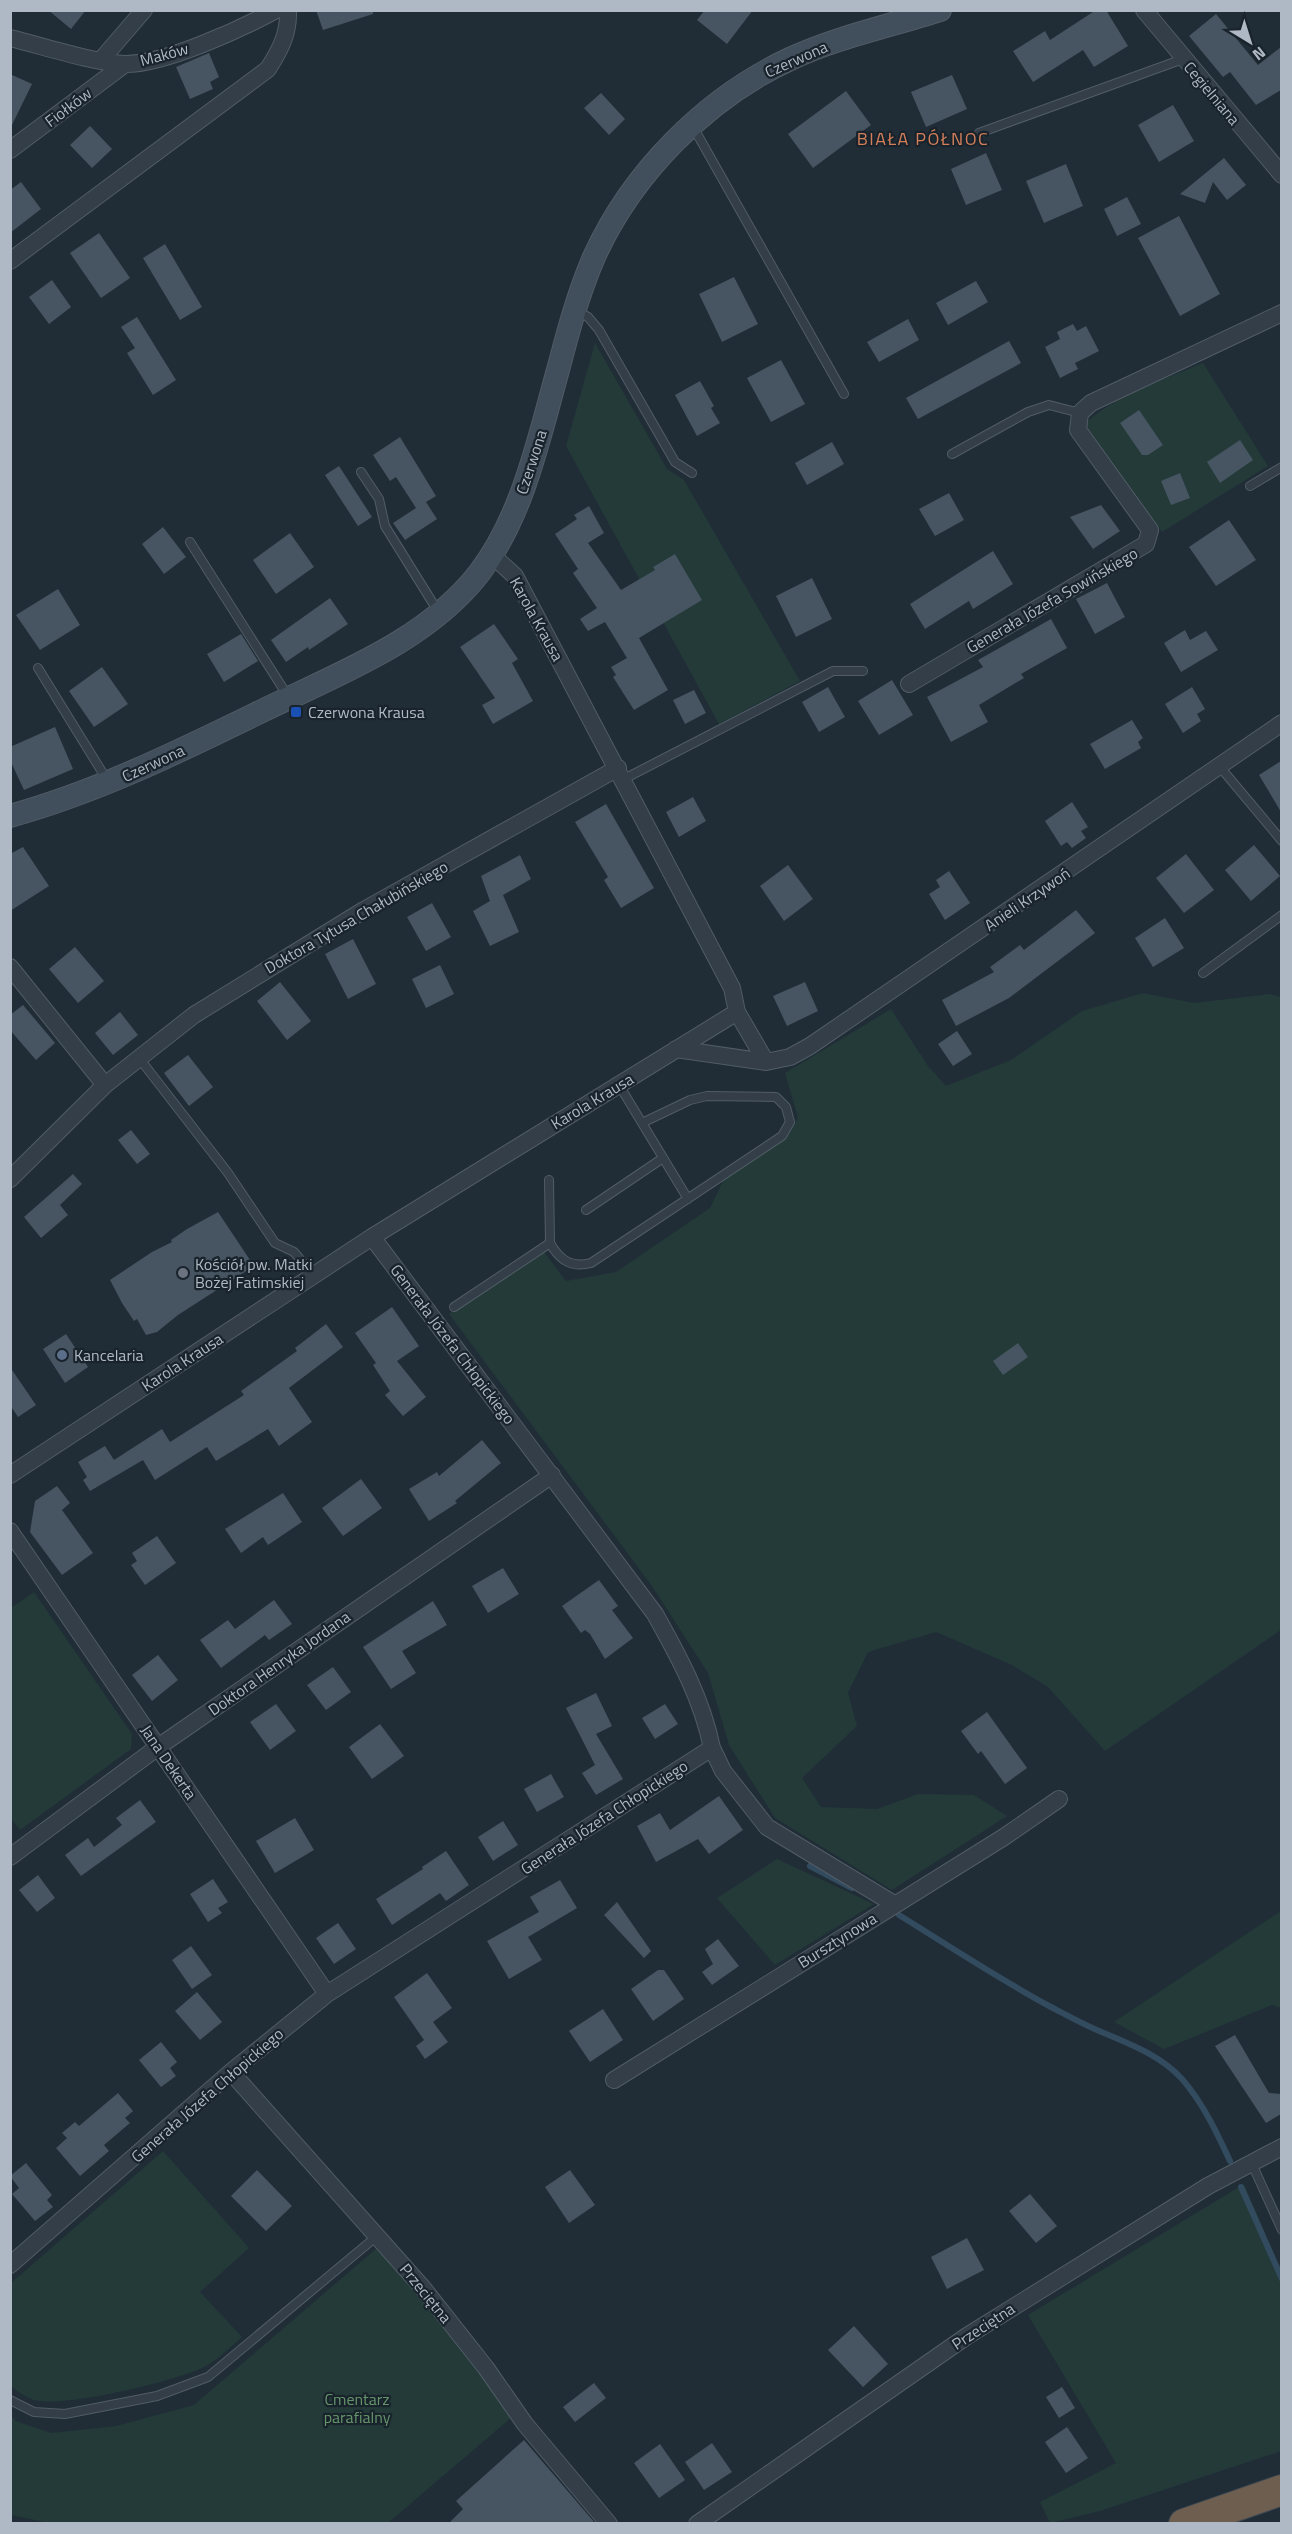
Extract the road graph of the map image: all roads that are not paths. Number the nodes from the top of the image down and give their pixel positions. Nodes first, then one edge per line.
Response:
1 (144, 10) edge
2 (276, 10) edge
3 (288, 10) edge
4 (940, 10) edge
5 (1144, 10) edge
6 (10, 38) edge
7 (1183, 59) junction
8 (101, 60) junction
9 (125, 64) junction
10 (692, 125) junction
11 (979, 133) dead end
12 (10, 150) edge
13 (1281, 175) edge
14 (10, 261) edge
15 (575, 310) junction
16 (1281, 314) edge
17 (844, 394) dead end
18 (1080, 413) junction
19 (952, 454) dead end
20 (1281, 468) edge
21 (361, 472) dead end
22 (692, 472) dead end
23 (1250, 486) dead end
24 (190, 543) dead end
25 (492, 555) junction
26 (439, 614) junction
27 (38, 668) dead end
28 (862, 671) dead end
29 (909, 684) dead end
30 (290, 698) junction
31 (1281, 723) edge
32 (1220, 767) junction
33 (621, 774) junction
34 (108, 783) junction
35 (10, 816) edge
36 (1281, 842) edge
37 (1281, 915) edge
38 (10, 967) edge
39 (1203, 973) dead end
40 (737, 1012) junction
41 (676, 1050) junction
42 (139, 1058) junction
43 (766, 1062) junction
44 (105, 1084) junction
45 (619, 1085) junction
46 (642, 1123) junction
47 (663, 1158) junction
48 (10, 1179) edge
49 (549, 1180) dead end
50 (688, 1199) junction
51 (586, 1210) dead end
52 (372, 1238) junction
53 (550, 1243) junction
54 (313, 1275) junction
55 (453, 1307) dead end
56 (10, 1475) edge
57 (552, 1475) junction
58 (10, 1531) edge
59 (158, 1746) junction
60 (712, 1748) junction
61 (1059, 1799) dead end
62 (10, 1857) edge
63 (894, 1904) junction
64 (327, 1994) junction
65 (231, 2072) junction
66 (614, 2080) dead end
67 (1281, 2147) edge
68 (1252, 2164) junction
69 (1281, 2230) edge
70 (377, 2235) junction
71 (10, 2265) edge
72 (10, 2400) edge
73 (1281, 2490) edge
74 (609, 2523) edge
75 (697, 2523) edge
76 (1184, 2523) edge

1 - 8 street
2 - 9 street, Maków
3 - 14 street
4 - 10 street, Czerwona
5 - 7 street, Cegielniana
6 - 8 street, Maków
7 - 11 lane
7 - 13 street, Cegielniana
8 - 9 street, Maków
9 - 12 street, Fiołków
10 - 15 street, Czerwona
10 - 17 lane
15 - 22 lane
15 - 25 street, Czerwona
16 - 18 street
18 - 19 lane
18 - 29 street, Generała Józefa Sowińskiego
20 - 23 lane
21 - 26 lane
24 - 30 lane
25 - 26 street, Czerwona
25 - 33 street, Karola Krausa
26 - 30 street, Czerwona
27 - 34 lane
28 - 33 lane
30 - 34 street, Czerwona
31 - 32 street, Anieli Krzywoń
32 - 36 lane
32 - 43 street, Anieli Krzywoń
33 - 40 street, Karola Krausa
33 - 42 street, Doktora Tytusa Chałubińskiego
34 - 35 street, Czerwona
37 - 39 lane
38 - 44 street
40 - 41 street, Karola Krausa
40 - 43 street
41 - 43 street, Anieli Krzywoń
41 - 45 street, Karola Krausa
42 - 44 street, Doktora Tytusa Chałubińskiego
42 - 54 lane
44 - 48 street, Doktora Tytusa Chałubińskiego
45 - 46 lane
45 - 52 street, Karola Krausa
46 - 47 lane
46 - 50 lane
47 - 50 lane
47 - 51 lane
49 - 53 lane
50 - 53 lane
52 - 54 street, Karola Krausa
52 - 57 street, Generała Józefa Chłopickiego
53 - 55 lane
54 - 56 street, Karola Krausa
57 - 59 street, Doktora Henryka Jordana
57 - 60 street, Generała Józefa Chłopickiego
58 - 59 street, Jana Dekerta
59 - 62 street, Doktora Henryka Jordana
59 - 64 street, Jana Dekerta
60 - 63 street
60 - 64 street, Generała Józefa Chłopickiego
61 - 63 street, Bursztynowa
63 - 66 street, Bursztynowa
64 - 65 street, Generała Józefa Chłopickiego
65 - 70 street, Przeciętna
65 - 71 street, Generała Józefa Chłopickiego
67 - 68 street, Przeciętna
68 - 69 lane
68 - 75 street, Przeciętna
70 - 72 lane
70 - 74 street, Przeciętna
73 - 76 highway

